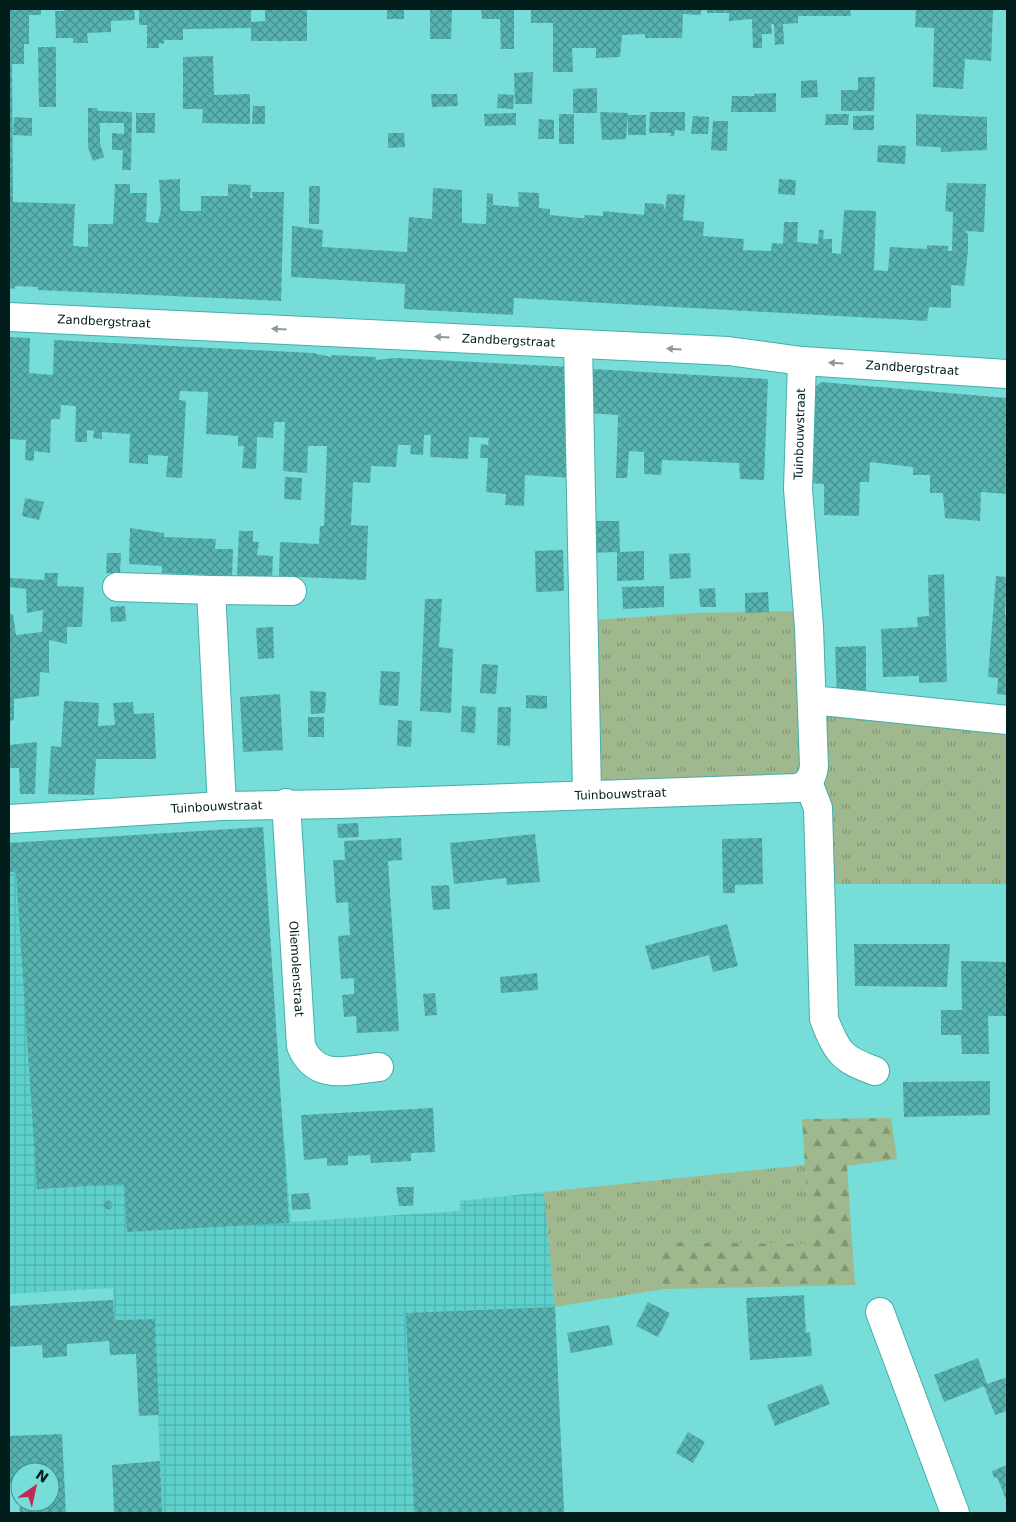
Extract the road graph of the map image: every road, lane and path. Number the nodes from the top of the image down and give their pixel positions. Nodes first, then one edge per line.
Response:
1 (9, 316) edge
2 (578, 344) junction
3 (802, 361) junction
4 (1007, 368) edge
5 (1007, 374) edge
6 (117, 587) dead end
7 (211, 590) junction
8 (292, 591) dead end
9 (812, 700) junction
10 (1007, 720) edge
11 (808, 782) junction
12 (588, 793) junction
13 (286, 803) junction
14 (222, 806) junction
15 (9, 820) edge
16 (379, 1067) dead end
17 (875, 1070) dead end
18 (880, 1312) dead end
19 (954, 1513) edge

2 -> 1 street, Zandbergstraat
3 -> 2 street, Zandbergstraat
2 - 12 street
5 -> 3 street, Zandbergstraat
3 - 9 street, Tuinbouwstraat
4 - 5 street
6 - 7 street
7 - 8 street
7 - 14 street
9 - 10 street
9 - 11 street, Tuinbouwstraat
11 - 12 street, Tuinbouwstraat
11 - 17 street
12 - 13 street, Tuinbouwstraat
13 - 14 street, Tuinbouwstraat
13 - 16 street, Oliemolenstraat
14 - 15 street, Tuinbouwstraat
18 - 19 street

